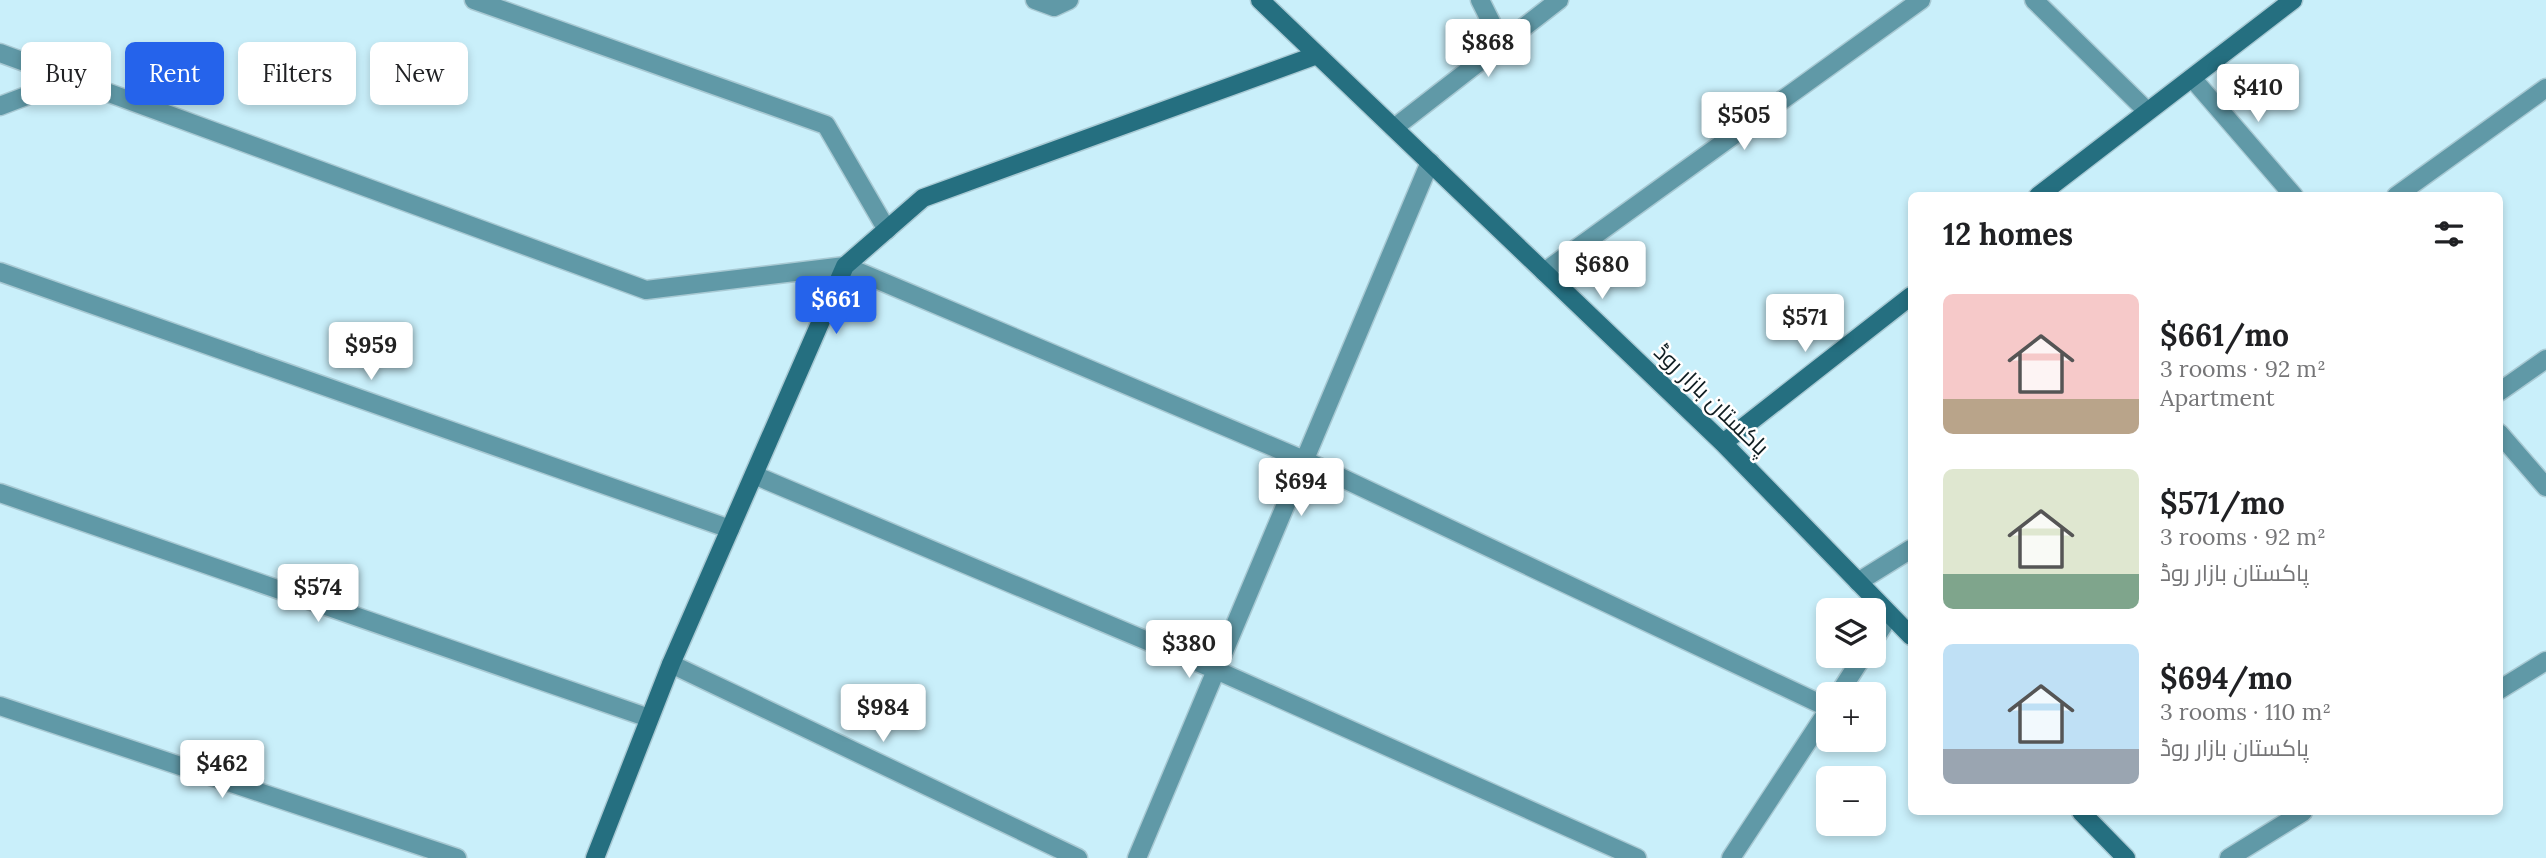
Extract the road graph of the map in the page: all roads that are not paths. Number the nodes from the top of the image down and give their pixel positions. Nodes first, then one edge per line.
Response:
1 (474, 0) edge
2 (1035, 0) edge
3 (1069, 0) edge
4 (1260, 0) edge
5 (1480, 0) edge
6 (1559, 0) edge
7 (1921, 0) edge
8 (2034, 0) edge
9 (2293, 0) edge
10 (1502, 44) junction
11 (0, 53) edge
12 (1317, 55) junction
13 (21, 61) edge
14 (2192, 78) junction
15 (2546, 88) edge
16 (111, 94) edge
17 (21, 98) edge
18 (0, 106) edge
19 (2147, 111) junction
20 (1394, 128) junction
21 (1430, 162) junction
22 (2043, 192) edge
23 (2291, 192) edge
24 (2402, 192) edge
25 (887, 230) junction
26 (845, 266) junction
27 (0, 272) edge
28 (1544, 272) junction
29 (1908, 298) edge
30 (2546, 359) edge
31 (2503, 389) edge
32 (1723, 443) junction
33 (2503, 444) edge
34 (1304, 460) junction
35 (754, 475) junction
36 (2546, 487) edge
37 (0, 493) edge
38 (730, 529) junction
39 (1908, 551) edge
40 (1858, 582) junction
41 (1890, 615) junction
42 (1886, 621) edge
43 (1908, 633) edge
44 (2546, 661) edge
45 (671, 664) junction
46 (1216, 670) junction
47 (2503, 688) edge
48 (1816, 703) edge
49 (0, 706) edge
50 (649, 718) junction
51 (1816, 729) edge
52 (2084, 815) edge
53 (2298, 815) edge
54 (457, 858) edge
55 (595, 858) edge
56 (1078, 858) edge
57 (1137, 858) edge
58 (1637, 858) edge
59 (1731, 858) edge
60 (2126, 858) edge
61 (2229, 858) edge

1 - 25 street
2 - 3 street
4 - 12 street, پاکستان بازار روڈ
5 - 10 street
6 - 10 street
7 - 28 street
8 - 19 street
9 - 14 street
10 - 20 street
11 - 13 street
12 - 20 street, پاکستان بازار روڈ
12 - 25 street
14 - 19 street
14 - 23 street
15 - 24 street
16 - 26 street
17 - 18 street
19 - 22 street
20 - 21 street, پاکستان بازار روڈ
21 - 28 street, پاکستان بازار روڈ
21 - 34 street
25 - 26 street
26 - 34 street
26 - 35 street
27 - 38 street
28 - 32 street, پاکستان بازار روڈ
29 - 32 street
30 - 31 street
32 - 40 street, پاکستان بازار روڈ
33 - 36 street
34 - 46 street
34 - 48 street
35 - 38 street
35 - 46 street
37 - 50 street
38 - 45 street
39 - 40 street
40 - 41 street, پاکستان بازار روڈ
41 - 42 street
41 - 43 street, پاکستان بازار روڈ
44 - 47 street
45 - 50 street
45 - 56 street
46 - 57 street
46 - 58 street
49 - 54 street
50 - 55 street
51 - 59 street
52 - 60 street
53 - 61 street

